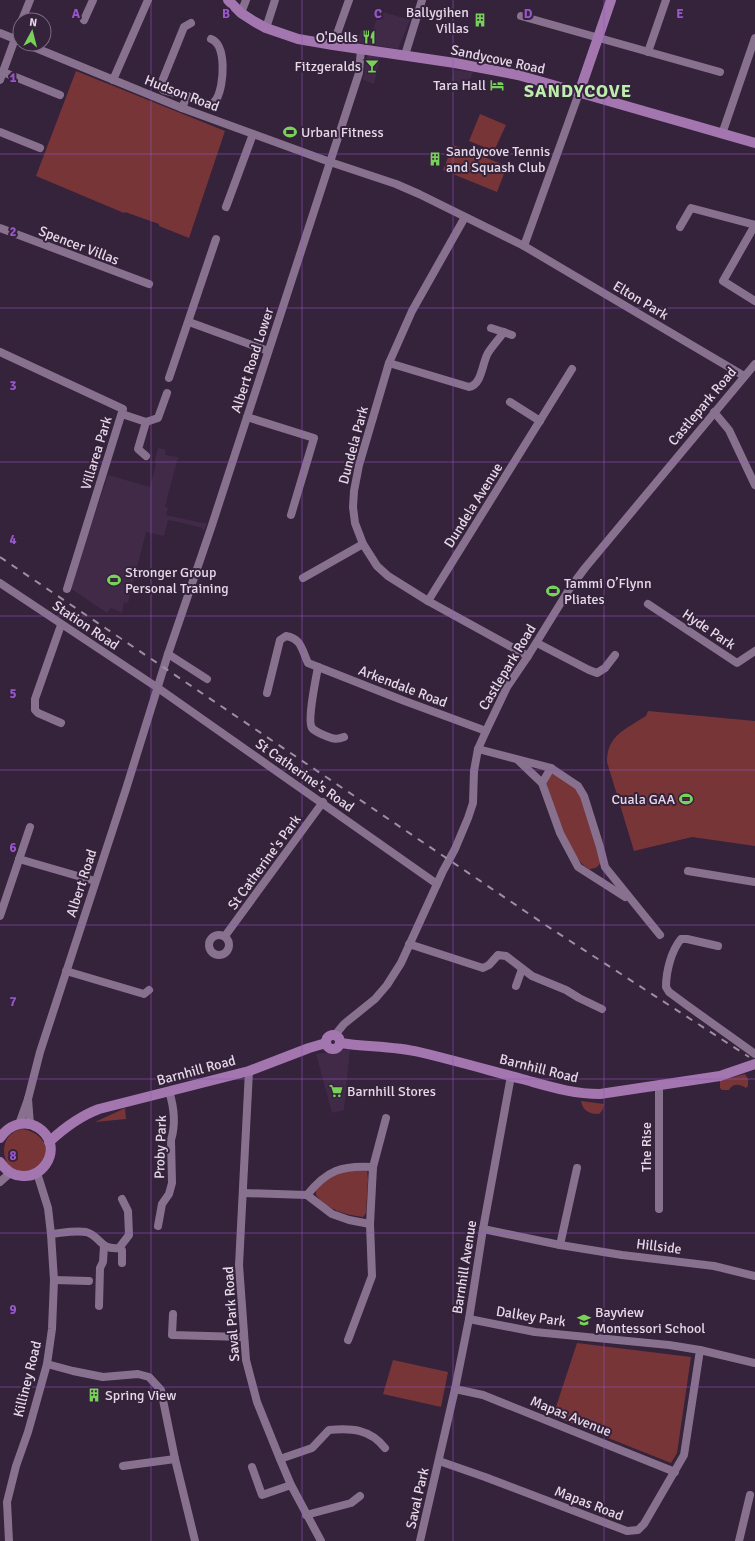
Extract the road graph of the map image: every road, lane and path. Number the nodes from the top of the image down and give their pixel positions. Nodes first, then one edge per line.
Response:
1 (30, 0) edge
2 (93, 0) edge
3 (148, 0) edge
4 (228, 0) edge
5 (246, 0) edge
6 (276, 0) edge
7 (349, 0) edge
8 (422, 0) edge
9 (611, 0) edge
10 (666, 0) edge
11 (25, 12) edge
12 (241, 13) junction
13 (521, 16) dead end
14 (84, 20) dead end
15 (191, 23) dead end
16 (266, 28) junction
17 (0, 33) edge
18 (598, 37) junction
19 (12, 38) edge
20 (755, 38) edge
21 (211, 39) dead end
22 (333, 45) junction
23 (362, 49) junction
24 (12, 51) edge
25 (45, 52) edge
26 (648, 52) junction
27 (405, 55) junction
28 (720, 72) dead end
29 (1, 76) edge
30 (113, 80) junction
31 (579, 93) junction
32 (60, 94) dead end
33 (187, 96) junction
34 (182, 108) junction
35 (0, 132) edge
36 (252, 134) junction
37 (722, 134) junction
38 (755, 143) edge
39 (40, 148) dead end
40 (330, 162) junction
41 (226, 207) dead end
42 (465, 217) junction
43 (755, 225) edge
44 (680, 227) dead end
45 (0, 228) edge
46 (216, 239) dead end
47 (524, 246) junction
48 (149, 284) dead end
49 (755, 301) edge
50 (189, 322) junction
51 (491, 328) dead end
52 (268, 351) junction
53 (0, 352) edge
54 (389, 363) junction
55 (755, 364) edge
56 (572, 369) dead end
57 (744, 376) junction
58 (169, 378) dead end
59 (167, 393) dead end
60 (510, 402) dead end
61 (714, 412) junction
62 (122, 414) junction
63 (247, 417) junction
64 (540, 421) junction
65 (146, 422) junction
66 (146, 456) dead end
67 (755, 486) edge
68 (291, 515) dead end
69 (363, 544) junction
70 (303, 578) dead end
71 (0, 583) edge
72 (67, 589) dead end
73 (428, 602) junction
74 (648, 604) dead end
75 (61, 625) junction
76 (537, 643) junction
77 (755, 652) edge
78 (615, 655) dead end
79 (167, 656) junction
80 (528, 656) junction
81 (315, 666) junction
82 (161, 677) joint
83 (207, 679) dead end
84 (158, 688) junction
85 (267, 693) dead end
86 (61, 723) dead end
87 (486, 731) junction
88 (344, 738) dead end
89 (478, 749) junction
90 (517, 758) junction
91 (551, 768) junction
92 (542, 783) junction
93 (323, 802) junction
94 (30, 827) dead end
95 (19, 859) junction
96 (605, 867) junction
97 (688, 871) dead end
98 (596, 878) junction
99 (95, 881) junction
100 (755, 882) edge
101 (437, 884) junction
102 (631, 900) junction
103 (0, 916) edge
104 (660, 934) dead end
105 (225, 936) dead end
106 (409, 944) junction
107 (718, 946) dead end
108 (522, 969) junction
109 (66, 971) junction
110 (516, 986) dead end
111 (150, 990) dead end
112 (602, 1009) dead end
113 (337, 1039) junction
114 (755, 1054) edge
115 (755, 1064) edge
116 (249, 1071) junction
117 (510, 1076) junction
118 (659, 1085) junction
119 (169, 1091) junction
120 (28, 1099) junction
121 (386, 1118) dead end
122 (19, 1124) junction
123 (30, 1124) junction
124 (0, 1137) edge
125 (47, 1138) junction
126 (374, 1167) junction
127 (3, 1168) edge
128 (577, 1168) dead end
129 (37, 1173) junction
130 (0, 1182) edge
131 (243, 1193) junction
132 (307, 1195) junction
133 (122, 1199) dead end
134 (659, 1209) dead end
135 (370, 1224) junction
136 (158, 1226) dead end
137 (483, 1229) junction
138 (51, 1234) junction
139 (560, 1245) junction
140 (104, 1246) junction
141 (119, 1248) junction
142 (122, 1263) dead end
143 (755, 1276) edge
144 (54, 1280) junction
145 (89, 1281) dead end
146 (100, 1306) dead end
147 (172, 1314) dead end
148 (469, 1319) junction
149 (243, 1337) junction
150 (348, 1340) dead end
151 (700, 1350) junction
152 (755, 1363) edge
153 (47, 1364) junction
154 (455, 1389) junction
155 (385, 1448) dead end
156 (175, 1459) junction
157 (280, 1459) junction
158 (439, 1461) junction
159 (123, 1466) dead end
160 (252, 1468) dead end
161 (675, 1472) junction
162 (291, 1485) junction
163 (750, 1495) dead end
164 (360, 1496) dead end
165 (3, 1502) edge
166 (306, 1515) junction
167 (9, 1541) edge
168 (195, 1541) edge
169 (321, 1541) edge
170 (420, 1541) edge
171 (739, 1541) edge

1 - 11 street
2 - 14 street
3 - 30 street
4 - 12 main road, Sandycove Road
5 - 12 street
6 - 16 street
7 - 22 street
8 - 27 street
9 - 18 main road
10 - 26 street
12 - 16 main road, Sandycove Road
13 - 18 street
15 - 33 street
16 - 22 main road, Sandycove Road
17 - 19 street
18 - 26 street
18 - 31 main road
20 - 37 street
21 - 33 street
22 - 23 main road, Sandycove Road
23 - 27 main road, Sandycove Road
23 - 40 street, Albert Road Lower
24 - 29 street
25 - 30 street, Hudson Road
26 - 28 street
27 - 31 main road, Sandycove Road
29 - 32 street
30 - 34 street, Hudson Road
31 - 37 main road, Sandycove Road
31 - 47 street
33 - 34 street
34 - 36 street, Hudson Road
35 - 39 street
36 - 40 street, Hudson Road
36 - 41 street
37 - 38 main road, Sandycove Road
40 - 42 street, Elton Park
40 - 52 street, Albert Road Lower
42 - 47 street, Elton Park
42 - 54 street, Dundela Park
43 - 44 street
43 - 49 street
45 - 48 street, Spencer Villas
46 - 50 street
47 - 57 street, Elton Park
50 - 52 street
50 - 58 street
51 - 54 street
52 - 63 street, Albert Road Lower
53 - 62 street, Villarea Park
54 - 69 street, Dundela Park
55 - 57 street, Castlepark Road
56 - 64 street, Dundela Avenue
57 - 61 street, Castlepark Road
59 - 65 street
60 - 64 street
61 - 67 street
61 - 76 street, Castlepark Road
62 - 65 street
62 - 72 street, Villarea Park
63 - 68 street
63 - 79 street, Albert Road Lower
64 - 73 street, Dundela Avenue
65 - 66 street
69 - 70 street
69 - 73 street, Dundela Park
71 - 75 street, Station Road
73 - 80 street, Dundela Park
74 - 77 street, Hyde Park
75 - 84 street, Station Road
75 - 86 street
76 - 78 street
76 - 80 street, Castlepark Road
79 - 82 street, Albert Road Lower
79 - 83 street
80 - 87 street, Castlepark Road
81 - 85 street
81 - 87 street, Arkendale Road
81 - 88 street
82 - 84 street, Albert Road
84 - 93 street, St Catherine's Road
84 - 99 street, Albert Road
87 - 89 street, Castlepark Road
89 - 90 street
89 - 101 street, Castlepark Road
90 - 91 street
90 - 92 street
91 - 92 street
91 - 96 street
92 - 98 street
93 - 101 street, St Catherine's Road
93 - 105 street, St Catherine's Park
94 - 95 street
95 - 99 street
95 - 103 street
96 - 98 street
96 - 102 street
97 - 100 street
98 - 102 street
99 - 109 street, Albert Road
101 - 106 street, Castlepark Road
102 - 104 street
106 - 108 street
106 - 113 street, Castlepark Road
107 - 114 street
108 - 110 street
108 - 112 street
109 - 111 street
109 - 120 street, Albert Road
113 - 116 main road, Barnhill Road
113 - 117 main road, Barnhill Road
115 - 118 main road, Barnhill Road
116 - 119 main road, Barnhill Road
116 - 131 street, Saval Park Road
117 - 118 main road, Barnhill Road
117 - 137 street, Barnhill Avenue
118 - 134 street, The Rise
119 - 125 main road, Barnhill Road
119 - 136 street, Proby Park
120 - 122 street, Albert Road
120 - 123 street, Albert Road
121 - 126 street
122 - 123 main road
122 - 124 main road
123 - 125 main road
125 - 129 main road
126 - 132 street
126 - 135 street
127 - 129 main road
127 - 130 street
128 - 139 street
129 - 138 street, Killiney Road
131 - 132 street
131 - 149 street, Saval Park Road
132 - 135 street
133 - 141 street
135 - 150 street
137 - 139 street, Hillside
137 - 148 street, Barnhill Avenue
138 - 140 street
138 - 144 street, Killiney Road
139 - 143 street, Hillside
140 - 141 street
140 - 146 street
141 - 142 street
144 - 145 street
144 - 153 street, Killiney Road
147 - 149 street
148 - 151 street, Dalkey Park
148 - 154 street, Barnhill Avenue
149 - 157 street, Saval Park Road
151 - 152 street, Dalkey Park
151 - 161 street, Mapas Road
153 - 156 street
153 - 165 street, Killiney Road
154 - 158 street, Barnhill Avenue
154 - 161 street, Mapas Avenue
155 - 157 street
156 - 159 street
156 - 168 street
157 - 162 street, Saval Park Road
158 - 161 street, Mapas Road
158 - 170 street, Saval Park
160 - 162 street
162 - 166 street, Saval Park Road
163 - 171 street
164 - 166 street
165 - 167 street, Killiney Road
166 - 169 street, Saval Park Road

